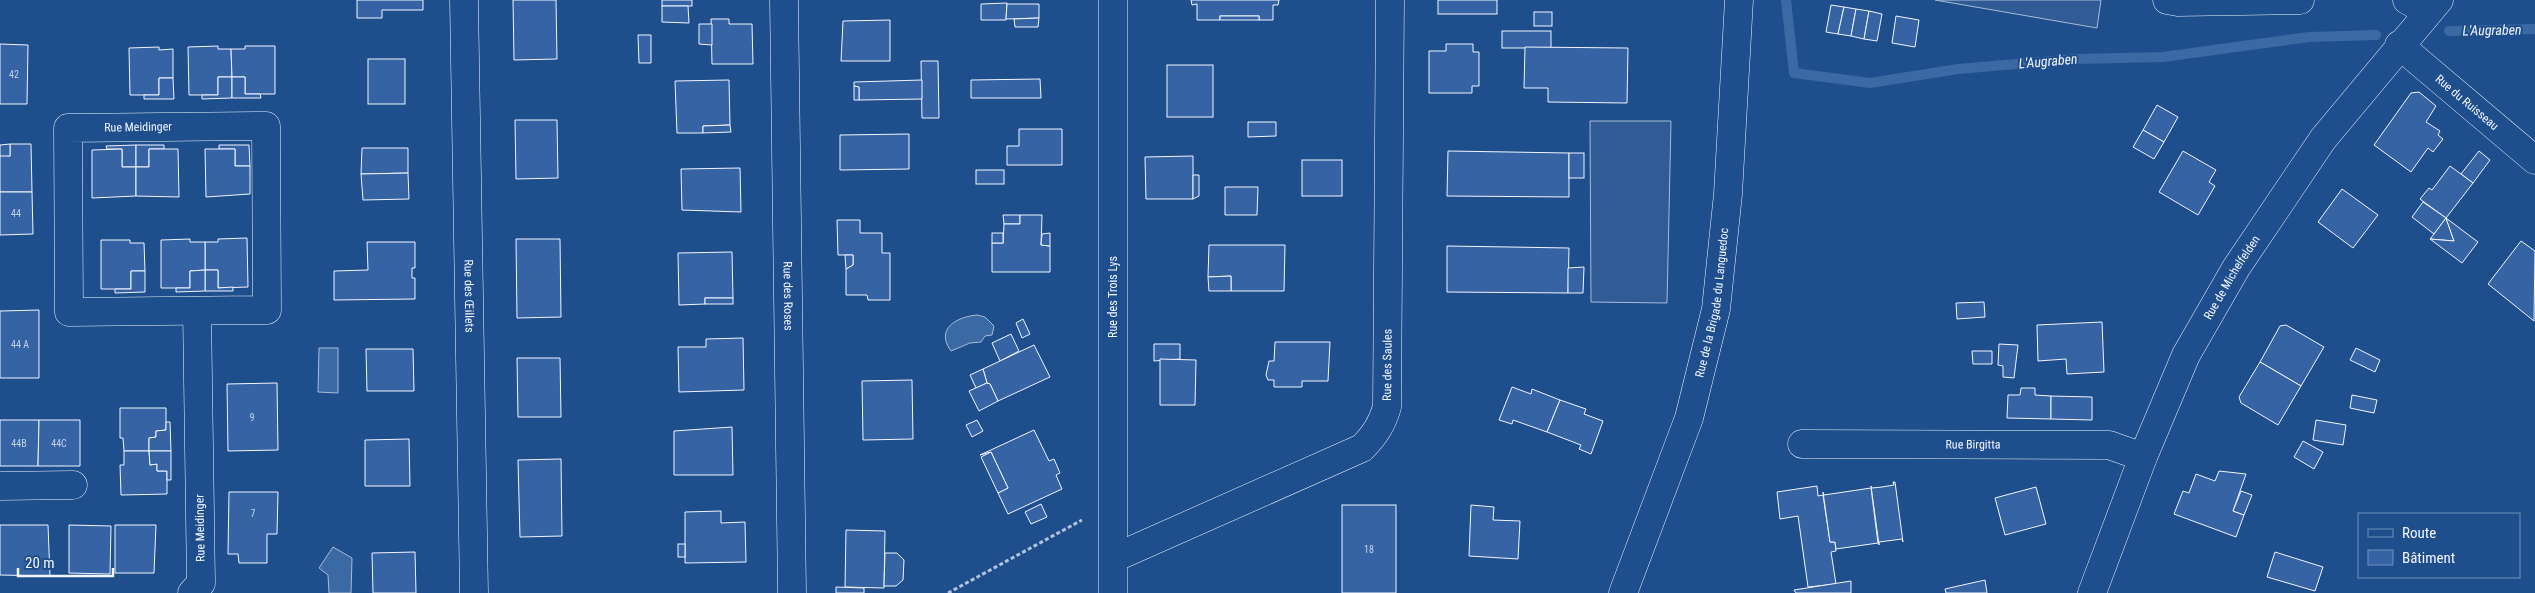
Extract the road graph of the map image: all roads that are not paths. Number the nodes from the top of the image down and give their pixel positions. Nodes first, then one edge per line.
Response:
1 (464, 0) edge
2 (784, 0) edge
3 (1113, 0) edge
4 (1390, 0) edge
5 (1739, 0) edge
6 (2167, 0) edge
7 (2300, 0) edge
8 (2425, 4) edge
9 (2399, 45) junction
10 (2535, 160) edge
11 (197, 311) junction
12 (1802, 444) dead end
13 (2143, 457) junction
14 (72, 485) dead end
15 (0, 486) edge
16 (1114, 558) junction
17 (192, 593) edge
18 (474, 593) edge
19 (792, 593) edge
20 (1113, 593) edge
21 (1623, 593) edge
22 (2092, 593) edge

1 - 18 street, Rue des Œillets
2 - 19 street, Rue des Roses
3 - 16 street, Rue des Trois Lys
4 - 16 street, Rue des Saules
5 - 21 street, Rue de la Brigade du Languedoc
6 - 7 street
8 - 9 street, Rue de Michelfelden
9 - 10 street, Rue du Ruisseau
9 - 13 street, Rue de Michelfelden
11 - 11 street, Rue Meidinger
11 - 17 street, Rue Meidinger
12 - 13 street, Rue Birgitta
13 - 22 street, Rue de Michelfelden
14 - 15 street
16 - 20 street, Rue des Trois Lys

